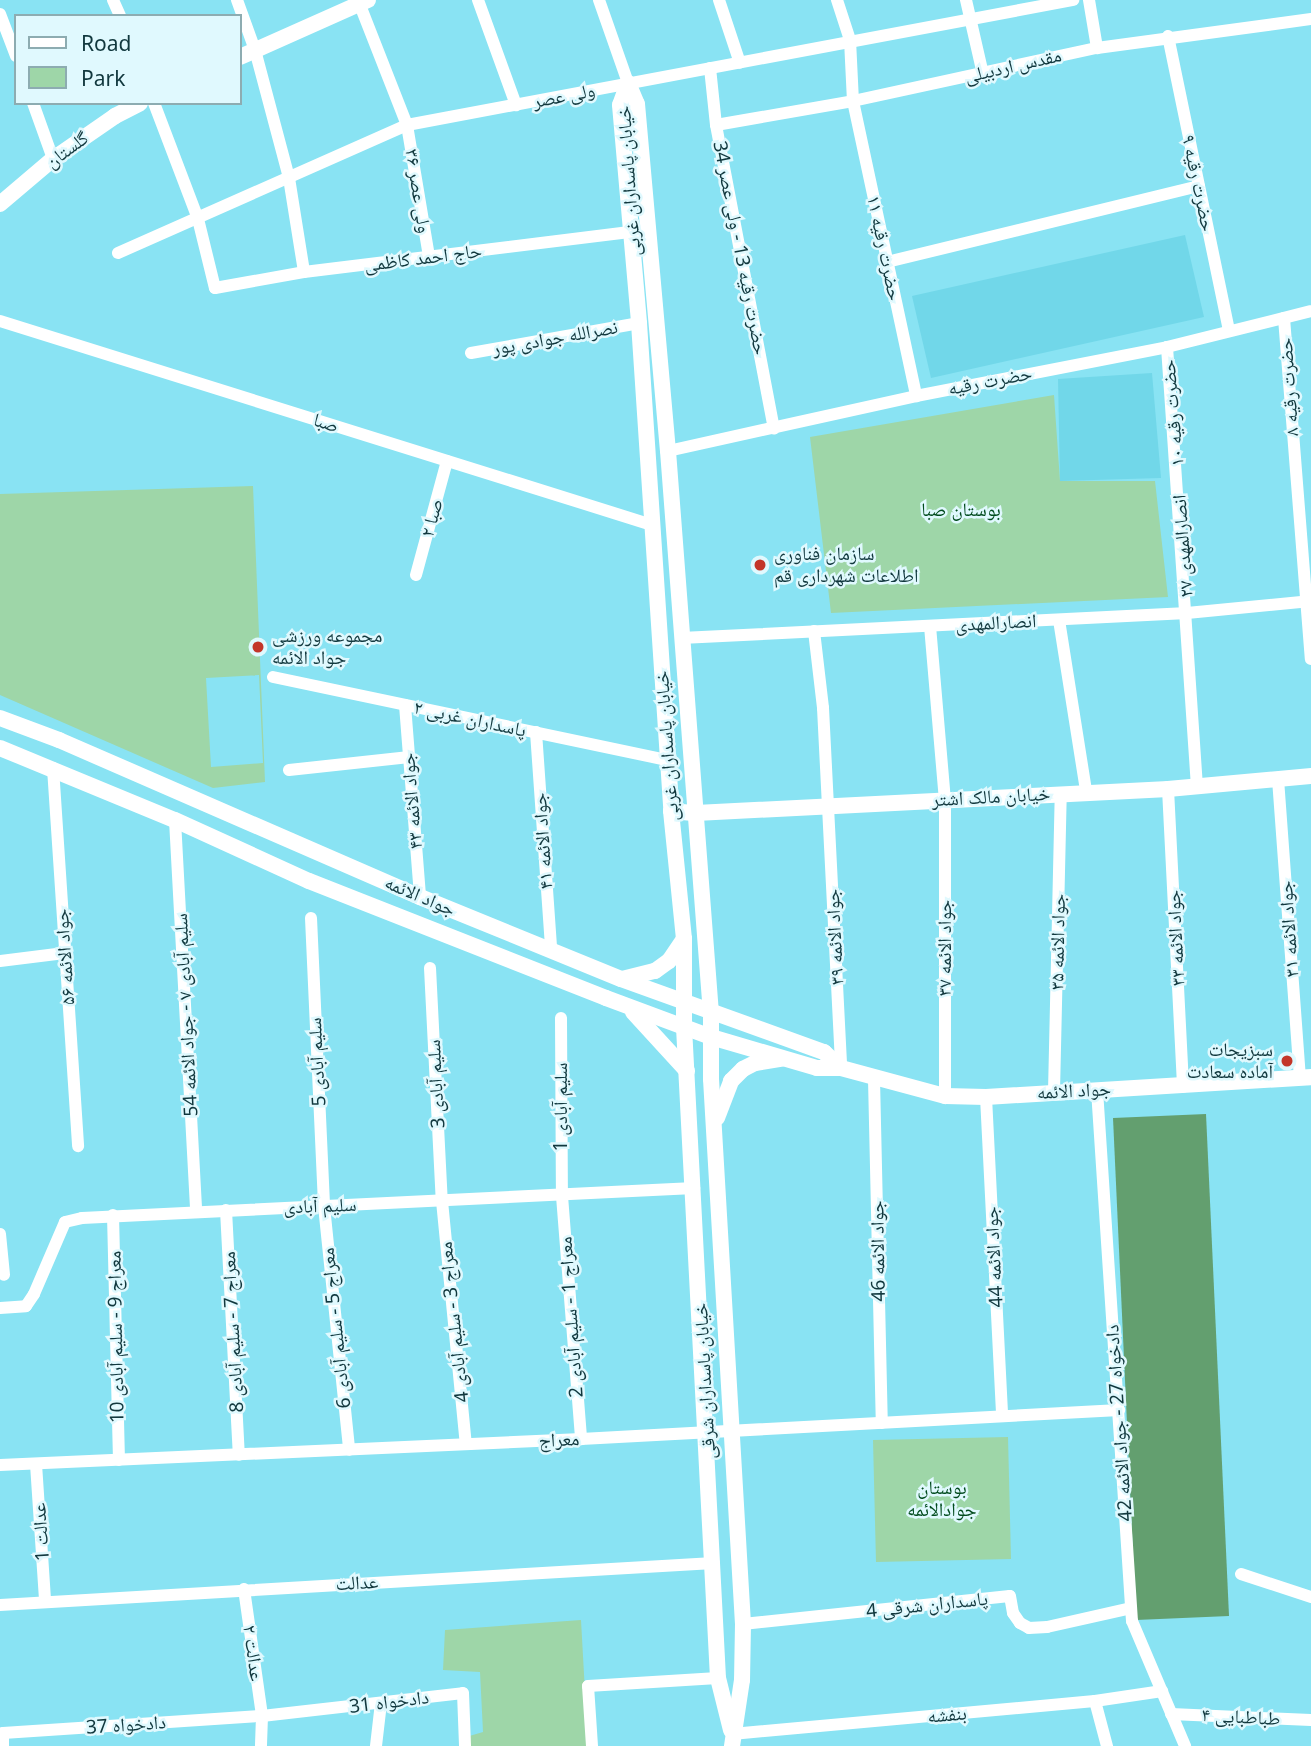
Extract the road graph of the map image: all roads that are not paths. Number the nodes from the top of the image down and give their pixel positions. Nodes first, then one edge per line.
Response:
1 (478, 0) edge
2 (598, 0) edge
3 (719, 0) edge
4 (837, 0) edge
5 (966, 0) edge
6 (1073, 0) edge
7 (1088, 0) edge
8 (362, 1) edge
9 (0, 14) edge
10 (972, 17) junction
11 (1311, 19) edge
12 (242, 27) edge
13 (1168, 36) junction
14 (850, 40) junction
15 (1097, 48) junction
16 (14, 51) edge
17 (247, 54) edge
18 (740, 62) junction
19 (710, 68) junction
20 (983, 74) junction
21 (628, 83) junction
22 (853, 101) junction
23 (34, 105) edge
24 (136, 105) edge
25 (156, 105) edge
26 (516, 105) junction
27 (407, 125) junction
28 (716, 125) junction
29 (53, 159) junction
30 (289, 178) junction
31 (1199, 186) junction
32 (0, 204) edge
33 (198, 219) junction
34 (632, 232) junction
35 (118, 253) dead end
36 (429, 257) junction
37 (887, 262) junction
38 (304, 272) junction
39 (1311, 311) edge
40 (1284, 318) junction
41 (0, 321) edge
42 (639, 323) junction
43 (1229, 331) junction
44 (1167, 346) junction
45 (471, 353) dead end
46 (916, 396) junction
47 (774, 428) junction
48 (668, 451) junction
49 (447, 461) junction
50 (1178, 480) joint
51 (652, 525) junction
52 (416, 575) dead end
53 (1309, 601) edge
54 (1187, 612) junction
55 (1059, 620) junction
56 (930, 626) junction
57 (814, 631) junction
58 (681, 638) junction
59 (1311, 659) edge
60 (273, 677) dead end
61 (404, 705) junction
62 (0, 718) edge
63 (536, 732) junction
64 (0, 748) edge
65 (408, 757) junction
66 (668, 760) junction
67 (53, 768) junction
68 (289, 770) dead end
69 (1311, 776) edge
70 (1278, 779) junction
71 (1197, 786) junction
72 (1168, 789) junction
73 (1086, 791) junction
74 (1061, 793) junction
75 (945, 800) junction
76 (829, 806) junction
77 (671, 811) junction
78 (696, 813) junction
79 (175, 820) junction
80 (420, 897) junction
81 (311, 918) dead end
82 (684, 939) junction
83 (551, 949) junction
84 (65, 953) junction
85 (0, 961) edge
86 (430, 968) dead end
87 (621, 979) junction
88 (626, 1005) junction
89 (684, 1005) junction
90 (711, 1014) junction
91 (561, 1018) dead end
92 (684, 1027) junction
93 (711, 1037) junction
94 (788, 1058) junction
95 (841, 1068) junction
96 (687, 1072) junction
97 (1305, 1078) edge
98 (874, 1079) junction
99 (1183, 1087) junction
100 (1097, 1090) junction
101 (1054, 1092) junction
102 (945, 1096) junction
103 (986, 1097) junction
104 (714, 1131) junction
105 (78, 1146) dead end
106 (694, 1188) junction
107 (562, 1196) junction
108 (442, 1201) junction
109 (324, 1206) junction
110 (226, 1210) junction
111 (196, 1211) junction
112 (113, 1214) junction
113 (0, 1234) edge
114 (4, 1275) dead end
115 (0, 1308) edge
116 (1119, 1410) junction
117 (1002, 1416) junction
118 (882, 1423) junction
119 (731, 1431) junction
120 (707, 1433) junction
121 (581, 1439) junction
122 (466, 1444) junction
123 (349, 1450) junction
124 (239, 1455) junction
125 (119, 1460) junction
126 (36, 1464) junction
127 (0, 1465) edge
128 (714, 1563) junction
129 (1241, 1574) dead end
130 (244, 1590) junction
131 (1311, 1597) edge
132 (45, 1601) junction
133 (0, 1605) edge
134 (1131, 1608) junction
135 (743, 1624) junction
136 (718, 1678) junction
137 (1162, 1691) junction
138 (1095, 1701) junction
139 (381, 1703) junction
140 (1171, 1714) junction
141 (262, 1716) junction
142 (1311, 1720) edge
143 (732, 1740) edge
144 (3, 1746) edge
145 (261, 1746) edge
146 (376, 1746) edge
147 (466, 1746) edge
148 (592, 1746) edge
149 (1107, 1746) edge
150 (1185, 1746) edge

1 - 26 street
2 - 21 street
3 - 18 street
4 - 14 street, حضرت رقیه ۱۱
5 - 10 street
6 - 10 street, ولی عصر
7 - 15 street
8 - 17 street
8 - 27 street, ولی عصر ۳۶
9 - 16 street
10 - 14 street, ولی عصر
10 - 20 street
11 - 13 street, مقدس اردبیلی
12 - 17 street
13 - 15 street, مقدس اردبیلی
13 - 31 street, حضرت رقیه ۹
14 - 18 street, ولی عصر
14 - 22 street, حضرت رقیه ۱۱
15 - 20 street, مقدس اردبیلی
17 - 30 street
18 - 19 street, ولی عصر
19 - 21 street, ولی عصر
19 - 28 street, حضرت رقیه 13 - ولی عصر 34
20 - 22 street, مقدس اردبیلی
21 - 26 street, ولی عصر
21 - 34 street, خیابان پاسداران غربی
21 - 48 street, خیابان پاسداران غربی
22 - 28 street, مقدس اردبیلی
22 - 37 street, حضرت رقیه ۱۱
23 - 29 street
24 - 29 street, گلستان
25 - 33 street
26 - 27 street, ولی عصر
27 - 30 street, ولی عصر
27 - 36 street, ولی عصر ۳۶
28 - 47 street, حضرت رقیه 13 - ولی عصر 34
29 - 32 street, گلستان
30 - 33 street, ولی عصر
30 - 38 street
31 - 37 street
31 - 43 street, حضرت رقیه ۹
33 - 35 street, ولی عصر
33 - 38 street, حاج احمد کاظمی
34 - 36 street, حاج احمد کاظمی
34 - 42 street, خیابان پاسداران غربی
36 - 38 street, حاج احمد کاظمی
37 - 46 street, حضرت رقیه ۱۱
39 - 40 street, حضرت رقیه
40 - 43 street, حضرت رقیه
40 - 53 street, حضرت رقیه ۸
41 - 49 street, صبا
42 - 45 street, نصرالله جوادی پور
42 - 51 street, خیابان پاسداران غربی
43 - 44 street, حضرت رقیه
44 - 46 street, حضرت رقیه
44 - 50 street, حضرت رقیه ۱۰
46 - 47 street, حضرت رقیه
47 - 48 street, حضرت رقیه
48 - 58 street, خیابان پاسداران غربی
49 - 51 street, صبا
49 - 52 street, صبا ۲
50 - 54 street, انصارالمهدی ۲۷
51 - 66 street, خیابان پاسداران غربی
53 - 54 street, انصارالمهدی
53 - 59 street, حضرت رقیه ۸
54 - 55 street, انصارالمهدی
54 - 71 street, انصارالمهدی ۲۷
55 - 56 street, انصارالمهدی
55 - 73 street
56 - 57 street, انصارالمهدی
56 - 75 street, جواد الائمه ۳۷
57 - 58 street, انصارالمهدی
57 - 76 street, جواد الائمه ۳۹
58 - 78 street, خیابان پاسداران غربی
60 - 61 street, پاسداران غربی ۲
61 - 63 street, پاسداران غربی ۲
61 - 65 street, جواد الائمه ۴۳
62 - 80 street, جواد الائمه
63 - 66 street, پاسداران غربی ۲
63 - 83 street, جواد الائمه ۴۱
64 - 67 street, جواد الائمه
65 - 68 street
65 - 80 street, جواد الائمه ۴۳
66 - 77 street, خیابان پاسداران غربی
67 - 79 street, جواد الائمه
67 - 84 street, جواد الائمه ۵۶
69 - 70 street, خیابان مالک اشتر
70 - 71 street, خیابان مالک اشتر
70 - 97 street, جواد الائمه ۳۱
71 - 72 street, خیابان مالک اشتر
72 - 73 street, خیابان مالک اشتر
72 - 99 street, جواد الائمه ۳۳
73 - 74 street, خیابان مالک اشتر
74 - 75 street, خیابان مالک اشتر
74 - 101 street, جواد الائمه ۳۵
75 - 76 street, خیابان مالک اشتر
75 - 102 street, جواد الائمه ۳۷
76 - 78 street, خیابان مالک اشتر
76 - 95 street, جواد الائمه ۳۹
77 - 78 street, خیابان مالک اشتر
77 - 82 street, خیابان پاسداران غربی
78 - 90 street, خیابان پاسداران غربی
79 - 88 street, جواد الائمه
79 - 111 street, سلیم آبادی ۷ - جواد الائمه 54
80 - 83 street, جواد الائمه
81 - 109 street, سلیم آبادی 5
82 - 87 street
82 - 89 street, خیابان پاسداران غربی
83 - 87 street, جواد الائمه
84 - 85 street
84 - 105 street, جواد الائمه ۵۶
86 - 108 street, سلیم آبادی 3
87 - 89 street, جواد الائمه
88 - 92 street, جواد الائمه
88 - 96 street
89 - 90 street, جواد الائمه
89 - 92 street, خیابان پاسداران غربی
90 - 93 street, خیابان پاسداران غربی
90 - 95 street, جواد الائمه
91 - 107 street, سلیم آبادی 1
92 - 93 street, جواد الائمه
92 - 96 street, خیابان پاسداران شرقی
93 - 94 street, جواد الائمه
93 - 104 street, خیابان پاسداران شرقی
94 - 95 street, جواد الائمه
94 - 104 street
95 - 98 street, جواد الائمه
96 - 106 street, خیابان پاسداران شرقی
97 - 99 street, جواد الائمه
98 - 102 street, جواد الائمه
98 - 118 street, جواد الائمه 46
99 - 100 street, جواد الائمه
100 - 101 street, جواد الائمه
100 - 116 street, دادخواه 27 - جواد الائمه 42
101 - 103 street, جواد الائمه
102 - 103 street, جواد الائمه
103 - 117 street, جواد الائمه 44
104 - 119 street, خیابان پاسداران شرقی
106 - 107 street, سلیم آبادی
106 - 120 street, خیابان پاسداران شرقی
107 - 108 street, سلیم آبادی
107 - 121 street, معراج 1 - سلیم آبادی 2
108 - 109 street, سلیم آبادی
108 - 122 street, معراج 3 - سلیم آبادی 4
109 - 110 street, سلیم آبادی
109 - 123 street, معراج 5 - سلیم آبادی 6
110 - 111 street, سلیم آبادی
110 - 124 street, معراج 7 - سلیم آبادی 8
111 - 112 street, سلیم آبادی
112 - 115 street, سلیم آبادی
112 - 125 street, معراج 9 - سلیم آبادی 10
113 - 114 street
116 - 117 street, معراج
116 - 134 street, دادخواه 27 - جواد الائمه 42
117 - 118 street, معراج
118 - 119 street, معراج
119 - 120 street, معراج
119 - 135 street, خیابان پاسداران شرقی
120 - 121 street, معراج
120 - 128 street, خیابان پاسداران شرقی
121 - 122 street, معراج
122 - 123 street, معراج
123 - 124 street, معراج
124 - 125 street, معراج
125 - 126 street, معراج
126 - 127 street, معراج
126 - 132 street, عدالت 1
128 - 130 street, عدالت
128 - 136 street, خیابان پاسداران شرقی
129 - 131 street
130 - 132 street, عدالت
130 - 141 street, عدالت ۲
132 - 133 street, عدالت
134 - 135 street, پاسداران شرقی 4
134 - 137 street, دادخواه 27 - جواد الائمه 42
135 - 143 street, خیابان پاسداران شرقی
136 - 143 street, خیابان پاسداران شرقی
136 - 148 street
137 - 138 street, بنفشه
137 - 140 street, دادخواه 27 - جواد الائمه 42
138 - 143 street, بنفشه
138 - 149 street
139 - 141 street, دادخواه 31
139 - 146 street
139 - 147 street, دادخواه 31
140 - 142 street, طباطبایی ۴
140 - 150 street, دادخواه 27 - جواد الائمه 42
141 - 144 street, دادخواه 37
141 - 145 street, عدالت ۲

